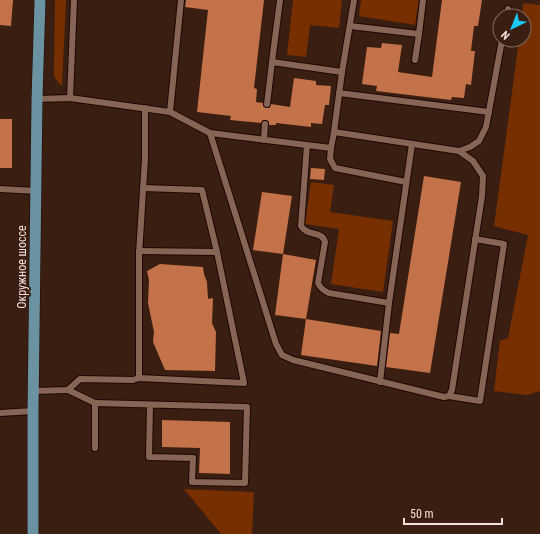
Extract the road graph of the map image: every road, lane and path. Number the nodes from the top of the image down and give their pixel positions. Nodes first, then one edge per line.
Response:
1 (40, 0) edge
2 (74, 0) edge
3 (181, 0) edge
4 (280, 0) edge
5 (354, 0) edge
6 (423, 0) edge
7 (350, 26) junction
8 (419, 34) junction
9 (501, 48) edge
10 (415, 60) dead end
11 (272, 62) junction
12 (342, 72) junction
13 (339, 93) junction
14 (37, 98) junction
15 (70, 98) junction
16 (267, 104) dead end
17 (145, 108) junction
18 (170, 112) junction
19 (489, 112) junction
20 (265, 124) dead end
21 (334, 132) junction
22 (210, 133) junction
23 (264, 140) junction
24 (412, 144) junction
25 (306, 145) junction
26 (331, 148) junction
27 (459, 151) junction
28 (406, 182) junction
29 (143, 188) junction
30 (0, 189) edge
31 (36, 191) junction
32 (475, 239) junction
33 (139, 251) junction
34 (217, 252) junction
35 (389, 303) junction
36 (139, 378) junction
37 (380, 382) junction
38 (68, 390) junction
39 (34, 391) junction
40 (449, 396) junction
41 (95, 404) junction
42 (150, 405) junction
43 (33, 411) junction
44 (0, 413) edge
45 (95, 448) dead end
46 (33, 534) edge

1 - 14 main road, Окружное шоссе
2 - 15 lane
3 - 18 lane
4 - 11 lane
5 - 7 lane
6 - 8 lane
7 - 8 lane
7 - 12 lane
8 - 10 lane
9 - 19 lane
11 - 12 lane
11 - 16 lane
12 - 13 lane
13 - 19 lane
13 - 21 lane
14 - 15 lane
14 - 31 main road, Окружное шоссе
15 - 17 lane
17 - 18 lane
17 - 29 lane
18 - 22 lane
19 - 27 lane
20 - 23 lane
21 - 24 lane
21 - 26 lane
22 - 23 lane
22 - 37 lane
23 - 25 lane
24 - 27 lane
24 - 28 lane
25 - 26 lane
25 - 35 lane
26 - 28 lane
27 - 32 lane
28 - 35 lane
29 - 33 lane
29 - 34 lane
30 - 31 lane
31 - 39 main road, Окружное шоссе
32 - 40 lane
32 - 40 lane
33 - 34 lane
33 - 36 lane
34 - 36 lane
35 - 37 lane
36 - 38 lane
37 - 40 lane
38 - 39 lane
38 - 41 lane
39 - 43 main road, Окружное шоссе
41 - 42 lane
41 - 45 lane
42 - 42 lane
43 - 44 lane
43 - 46 main road, Окружное шоссе

